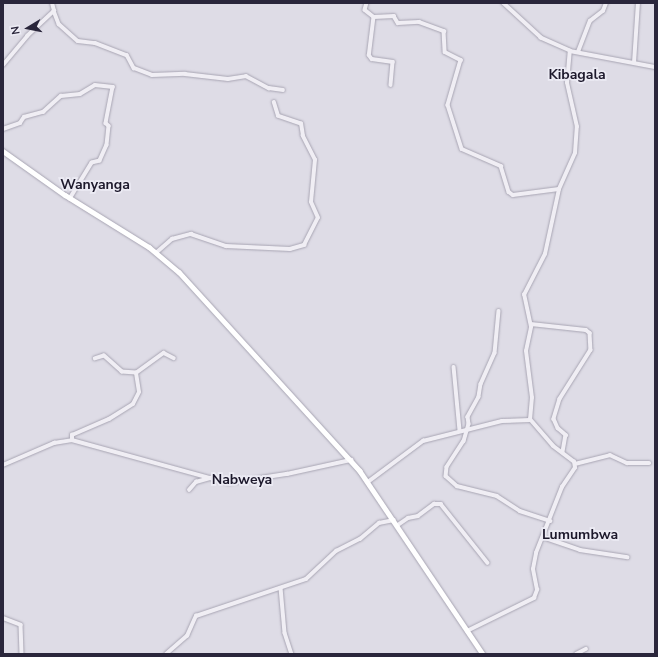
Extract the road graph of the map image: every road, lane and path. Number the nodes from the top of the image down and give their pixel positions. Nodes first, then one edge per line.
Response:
1 (52, 3) edge
2 (367, 3) edge
3 (503, 3) edge
4 (606, 3) edge
5 (638, 3) edge
6 (54, 11) junction
7 (374, 18) junction
8 (570, 51) junction
9 (578, 52) junction
10 (634, 63) junction
11 (3, 65) edge
12 (655, 67) edge
13 (391, 85) dead end
14 (283, 90) dead end
15 (274, 103) dead end
16 (3, 129) edge
17 (3, 151) edge
18 (559, 189) junction
19 (70, 199) junction
20 (157, 252) junction
21 (499, 311) dead end
22 (531, 324) junction
23 (174, 358) dead end
24 (95, 359) dead end
25 (454, 367) dead end
26 (136, 373) junction
27 (530, 420) junction
28 (460, 431) junction
29 (465, 431) junction
30 (72, 440) junction
31 (563, 452) junction
32 (351, 460) junction
33 (649, 463) dead end
34 (575, 464) junction
35 (3, 465) edge
36 (211, 477) junction
37 (368, 482) junction
38 (189, 490) dead end
39 (395, 520) junction
40 (550, 521) junction
41 (398, 525) junction
42 (543, 537) junction
43 (627, 557) dead end
44 (488, 563) dead end
45 (281, 588) junction
46 (3, 618) edge
47 (467, 631) junction
48 (586, 649) dead end
49 (22, 654) edge
50 (166, 654) edge
51 (292, 654) edge
52 (483, 654) edge
53 (576, 654) edge

1 - 6 street
2 - 7 street
3 - 8 street
4 - 9 street
5 - 10 street
6 - 11 street
6 - 14 street
7 - 13 street
7 - 18 street
8 - 9 street
8 - 18 street
9 - 10 street
10 - 12 street
15 - 20 street
16 - 19 street
17 - 19 street
18 - 22 street
19 - 20 street
20 - 32 street
21 - 29 street
22 - 27 street
22 - 31 street
23 - 26 street
24 - 26 street
25 - 28 street
26 - 30 street
27 - 29 street
27 - 31 street
28 - 29 street
28 - 37 street
29 - 40 street
30 - 35 street
30 - 36 street
31 - 34 street
32 - 36 street
32 - 37 street
33 - 34 street
34 - 40 street
36 - 38 street
37 - 39 street
39 - 41 street
39 - 45 street
40 - 42 street
41 - 44 street
41 - 47 street
42 - 43 street
42 - 47 street
45 - 50 street
45 - 51 street
46 - 49 street
47 - 52 street
48 - 53 street

